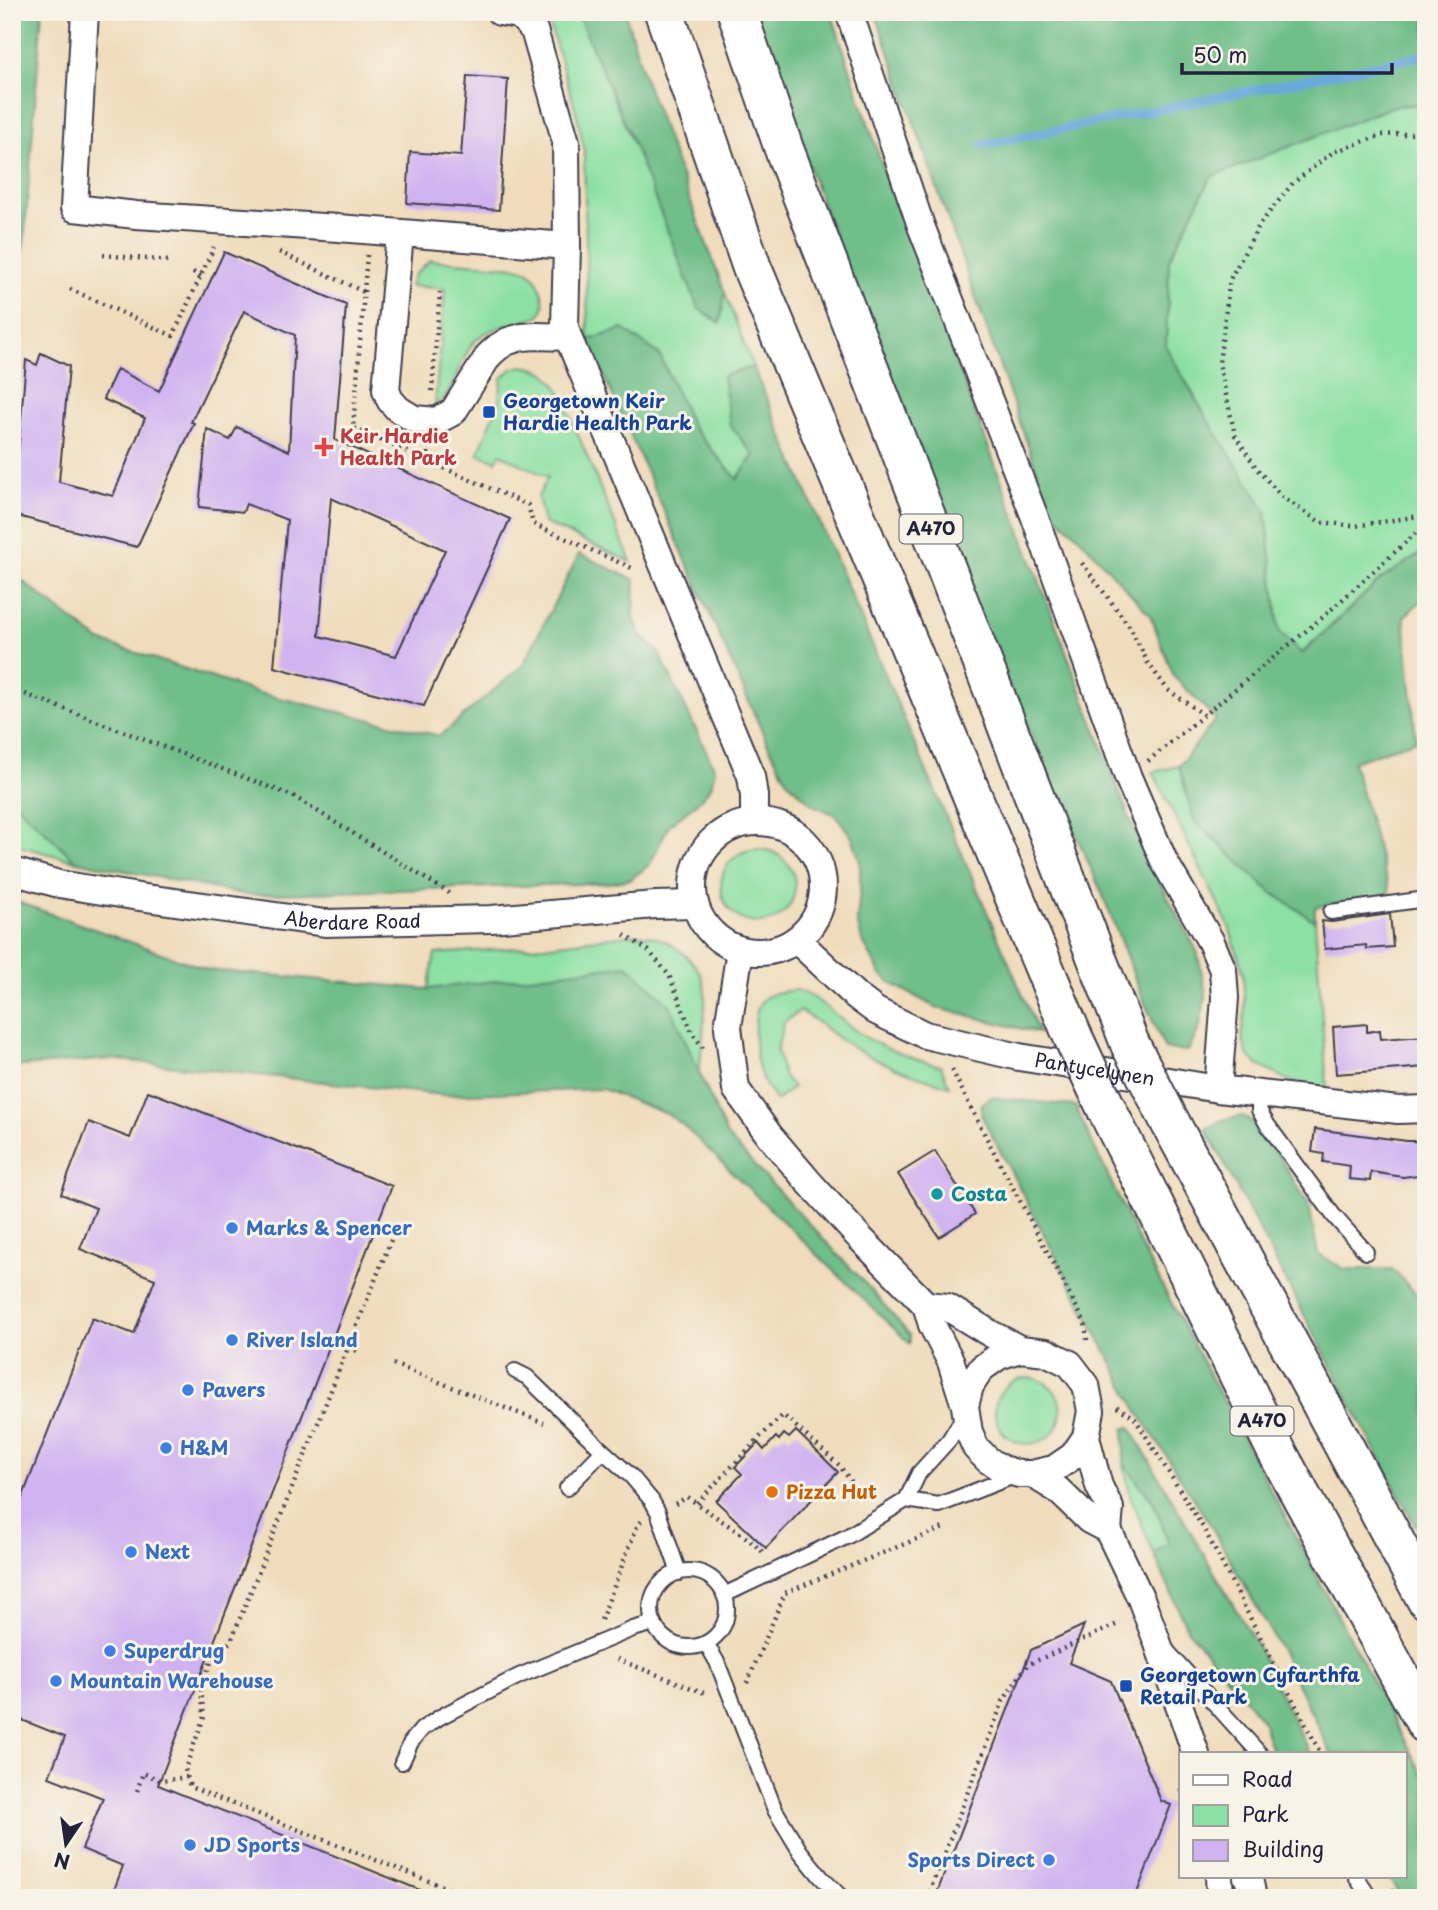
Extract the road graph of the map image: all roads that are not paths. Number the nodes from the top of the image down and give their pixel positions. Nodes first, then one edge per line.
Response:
1 (85, 12) edge
2 (500, 12) edge
3 (664, 12) edge
4 (737, 12) edge
5 (849, 12) edge
6 (400, 234) junction
7 (567, 246) junction
8 (568, 337) junction
9 (754, 822) junction
10 (12, 871) edge
11 (1426, 899) edge
12 (695, 904) junction
13 (1331, 912) dead end
14 (797, 940) junction
15 (740, 950) junction
16 (1218, 1089) junction
17 (1261, 1095) junction
18 (1426, 1109) edge
19 (1366, 1252) dead end
20 (926, 1305) junction
21 (1020, 1349) junction
22 (515, 1371) dead end
23 (965, 1411) junction
24 (1086, 1437) junction
25 (603, 1451) junction
26 (1026, 1474) junction
27 (567, 1488) dead end
28 (906, 1500) junction
29 (1108, 1530) junction
30 (679, 1573) junction
31 (724, 1595) junction
32 (1426, 1599) edge
33 (654, 1623) junction
34 (1157, 1641) junction
35 (706, 1643) junction
36 (1426, 1724) edge
37 (1195, 1752) edge
38 (1258, 1752) edge
39 (402, 1762) dead end
40 (1219, 1878) edge
41 (1248, 1878) edge
42 (1357, 1878) edge
43 (842, 1898) edge
44 (1220, 1898) edge
45 (1253, 1898) edge
46 (1370, 1898) edge

1 - 6 street
2 - 7 street
3 - 36 highway, A470, bridge
4 - 32 highway, A470, bridge
5 - 16 street
6 - 7 street
6 - 8 street
7 - 8 street
8 - 9 street
9 - 12 street
9 - 14 street
10 - 12 street, Aberdare Road
11 - 13 lane
12 - 15 street
14 - 15 street
14 - 16 street, Pantycelynen
15 - 20 street
16 - 17 street, Pantycelynen
17 - 18 street, Pantycelynen
17 - 19 lane
20 - 21 street
20 - 23 street
21 - 23 street
21 - 24 street
22 - 25 lane
23 - 26 street
23 - 28 lane
24 - 26 street
24 - 29 street
25 - 27 lane
25 - 30 lane
26 - 28 lane
26 - 29 street
28 - 31 lane
29 - 34 street
30 - 31 lane
30 - 33 lane
31 - 35 lane
33 - 35 lane
33 - 39 lane
34 - 37 street
34 - 38 lane
35 - 43 lane
40 - 44 street
41 - 45 street
42 - 46 lane

